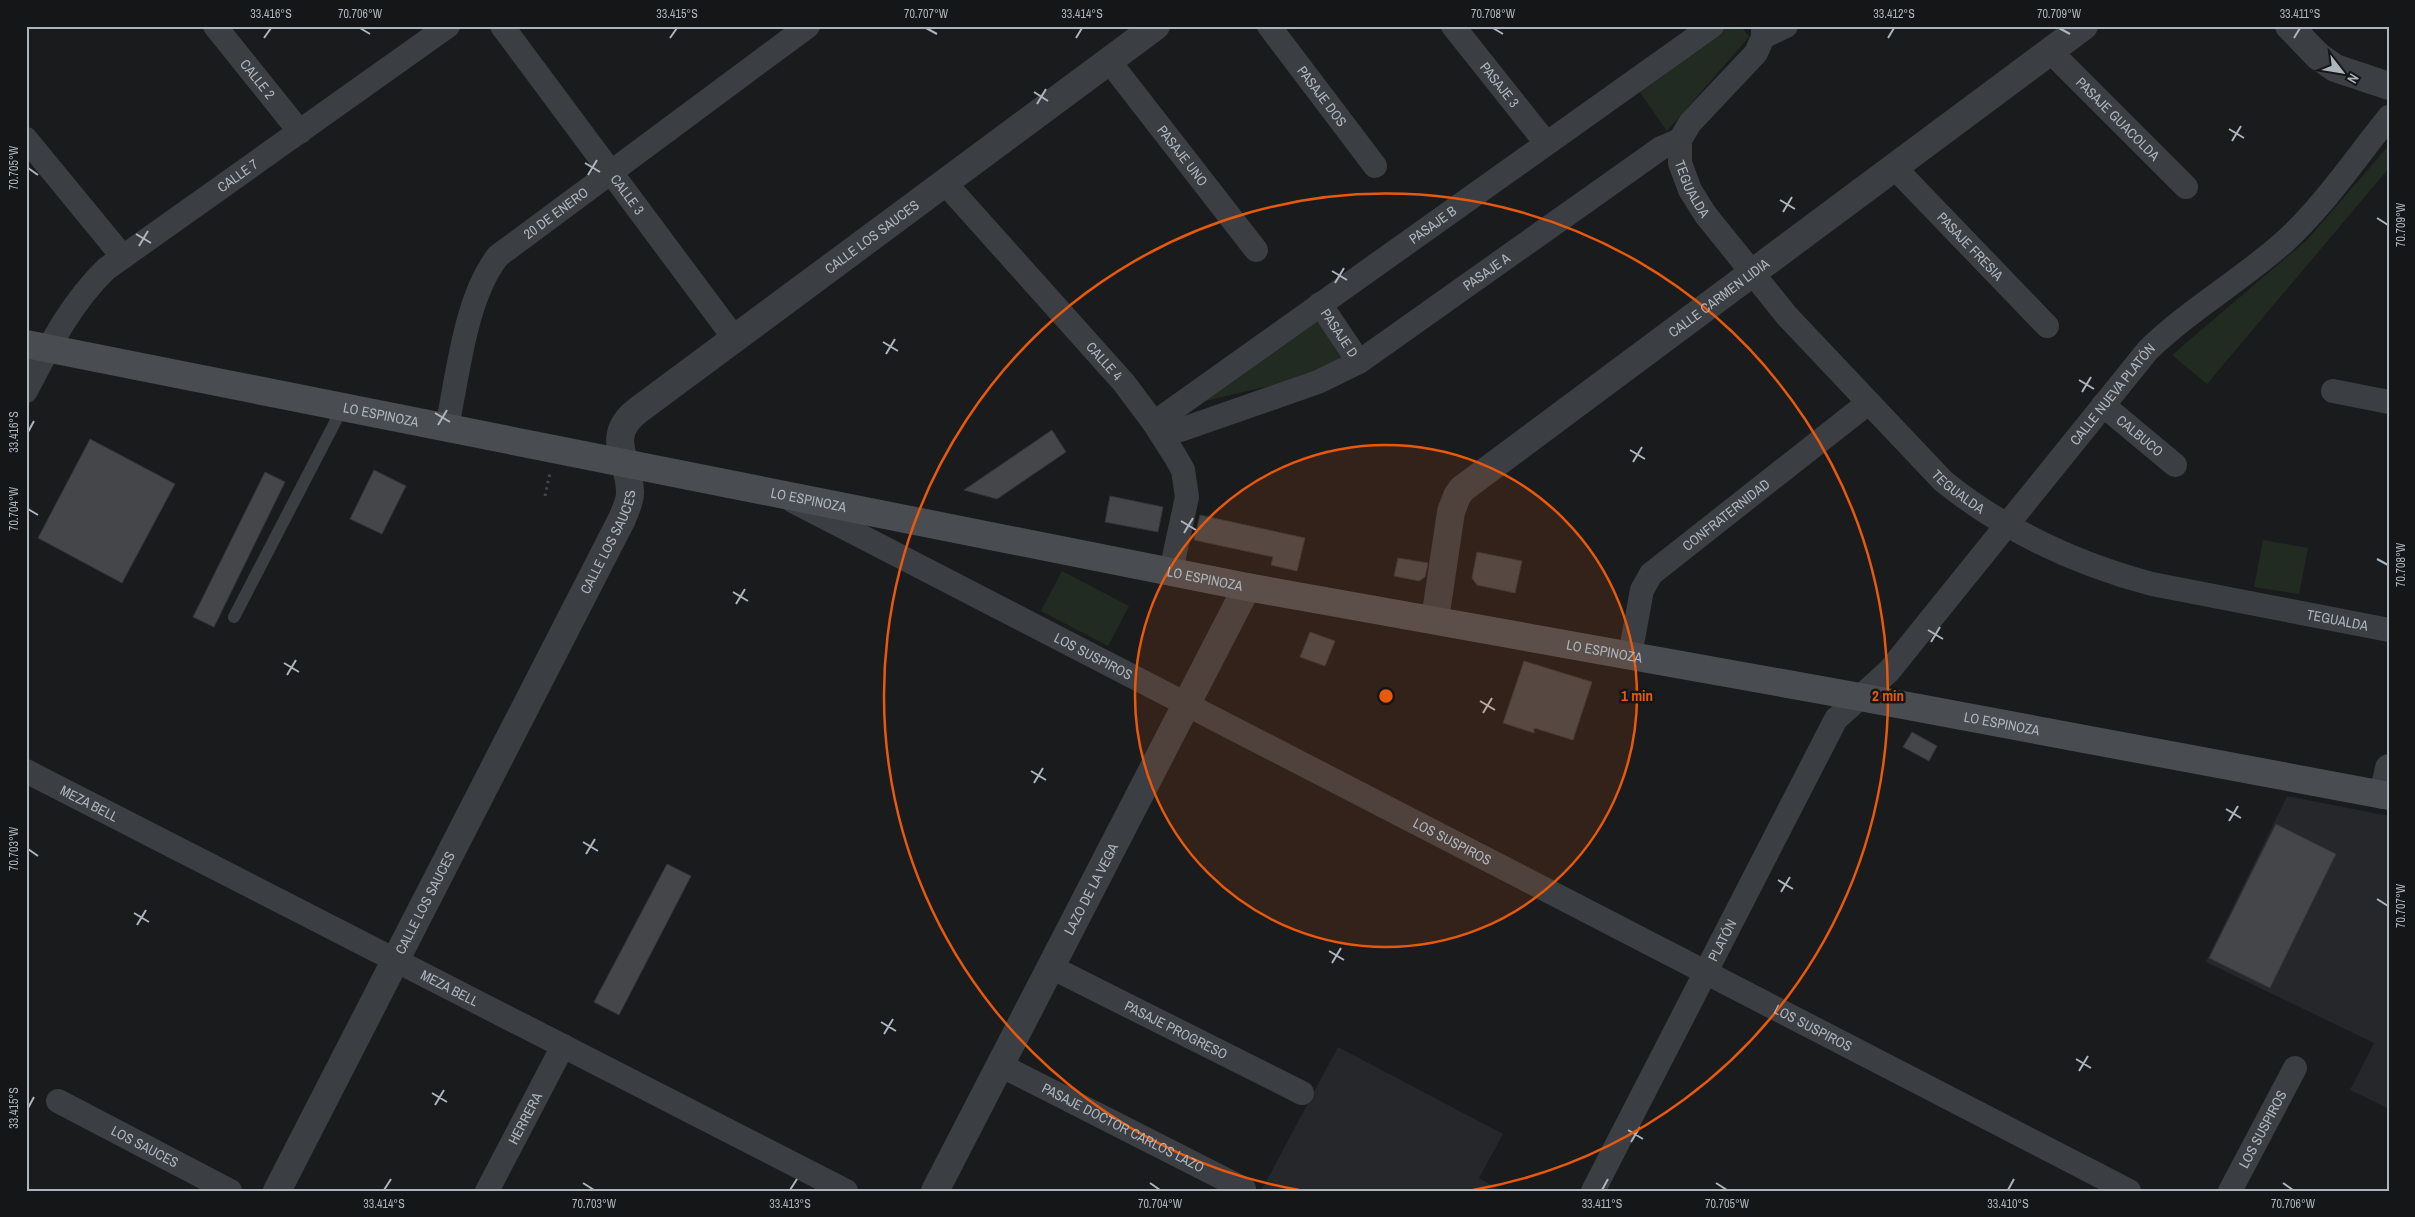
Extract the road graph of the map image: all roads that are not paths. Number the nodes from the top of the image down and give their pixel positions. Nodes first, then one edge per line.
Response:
1 (215, 26) edge
2 (448, 26) edge
3 (502, 26) edge
4 (808, 26) edge
5 (1156, 26) edge
6 (1269, 26) edge
7 (1453, 26) edge
8 (1712, 26) edge
9 (1786, 26) edge
10 (2084, 26) edge
11 (2289, 26) edge
12 (1763, 32) edge
13 (2050, 51) junction
14 (1109, 61) junction
15 (2389, 86) edge
16 (2389, 117) edge
17 (300, 132) junction
18 (26, 139) edge
19 (1680, 140) junction
20 (1546, 143) junction
21 (1375, 166) dead end
22 (1894, 167) junction
23 (610, 172) junction
24 (945, 183) junction
25 (2186, 187) dead end
26 (1256, 250) dead end
27 (123, 257) junction
28 (1751, 273) junction
29 (1320, 304) junction
30 (2047, 326) dead end
31 (735, 339) junction
32 (37, 346) edge
33 (1359, 362) junction
34 (2332, 390) dead end
35 (26, 391) edge
36 (2389, 402) edge
37 (1868, 403) junction
38 (2103, 405) junction
39 (343, 406) junction
40 (447, 427) junction
41 (1158, 430) junction
42 (623, 462) junction
43 (2175, 465) dead end
44 (776, 493) junction
45 (2007, 523) junction
46 (1171, 571) junction
47 (1247, 587) junction
48 (234, 617) dead end
49 (1435, 619) junction
50 (2389, 630) edge
51 (1630, 655) junction
52 (1860, 697) junction
53 (1186, 704) junction
54 (2389, 768) edge
55 (26, 771) edge
56 (2386, 795) edge
57 (396, 960) junction
58 (1051, 967) junction
59 (1706, 972) junction
60 (563, 1046) junction
61 (1000, 1065) junction
62 (2295, 1068) dead end
63 (1302, 1093) dead end
64 (58, 1101) dead end
65 (1244, 1189) dead end
66 (230, 1191) edge
67 (277, 1191) edge
68 (487, 1191) edge
69 (846, 1191) edge
70 (936, 1191) edge
71 (1593, 1191) edge
72 (2129, 1191) edge
73 (2230, 1191) edge

1 - 17 street, CALLE 2
2 - 17 street, CALLE 7
3 - 23 street, CALLE 3
4 - 23 street, 20 DE ENERO
5 - 14 street, CALLE LOS SAUCES
6 - 21 street, PASAJE DOS
7 - 20 street, PASAJE 3
8 - 20 street, PASAJE B
9 - 12 street
10 - 13 street, CALLE CARMEN LIDIA
11 - 15 street
12 - 19 street
13 - 22 street, CALLE CARMEN LIDIA
13 - 25 street, PASAJE GUACOLDA
14 - 24 street, CALLE LOS SAUCES
14 - 26 street, PASAJE UNO
16 - 38 street, CALLE NUEVA PLATÓN
17 - 27 street, CALLE 7
18 - 27 street
19 - 28 street, TEGUALDA
19 - 33 street, PASAJE A
20 - 29 street, PASAJE B
22 - 28 street, CALLE CARMEN LIDIA
22 - 30 street, PASAJE FRESIA
23 - 31 street, CALLE 3
23 - 40 street, 20 DE ENERO
24 - 31 street, CALLE LOS SAUCES
24 - 41 street, CALLE 4
27 - 32 street, CALLE 7
28 - 37 street, TEGUALDA
28 - 49 street, CALLE CARMEN LIDIA
29 - 33 street, PASAJE D
29 - 41 street, PASAJE B
31 - 42 street, CALLE LOS SAUCES
32 - 35 street, CALLE 7
32 - 39 main road, LO ESPINOZA
33 - 41 street, PASAJE A
34 - 36 street
37 - 45 street, TEGUALDA
37 - 51 street, CONFRATERNIDAD
38 - 43 street, CALBUCO
38 - 45 street, CALLE NUEVA PLATÓN
39 - 40 main road, LO ESPINOZA
39 - 48 lane
40 - 42 main road, LO ESPINOZA
41 - 46 street, CALLE 4
42 - 44 main road, LO ESPINOZA
42 - 57 street, CALLE LOS SAUCES
44 - 46 main road, LO ESPINOZA
44 - 53 street, LOS SUSPIROS
45 - 50 street, TEGUALDA
45 - 52 street, CALLE NUEVA PLATÓN
46 - 47 main road, LO ESPINOZA
47 - 49 main road, LO ESPINOZA
47 - 53 street, LAZO DE LA VEGA
49 - 51 main road, LO ESPINOZA
51 - 52 main road, LO ESPINOZA
52 - 56 main road, LO ESPINOZA
52 - 59 street, PLATÓN
53 - 58 street, LAZO DE LA VEGA
53 - 59 street, LOS SUSPIROS
54 - 56 street
55 - 57 street, MEZA BELL
57 - 60 street, MEZA BELL
57 - 67 street, CALLE LOS SAUCES
58 - 61 street, LAZO DE LA VEGA
58 - 63 street, PASAJE PROGRESO
59 - 71 street, PLATÓN
59 - 72 street, LOS SUSPIROS
60 - 68 street, HERRERA
60 - 69 street, MEZA BELL
61 - 65 street, PASAJE DOCTOR CARLOS LAZO
61 - 70 street, LAZO DE LA VEGA
62 - 73 street, LOS SUSPIROS
64 - 66 street, LOS SAUCES

